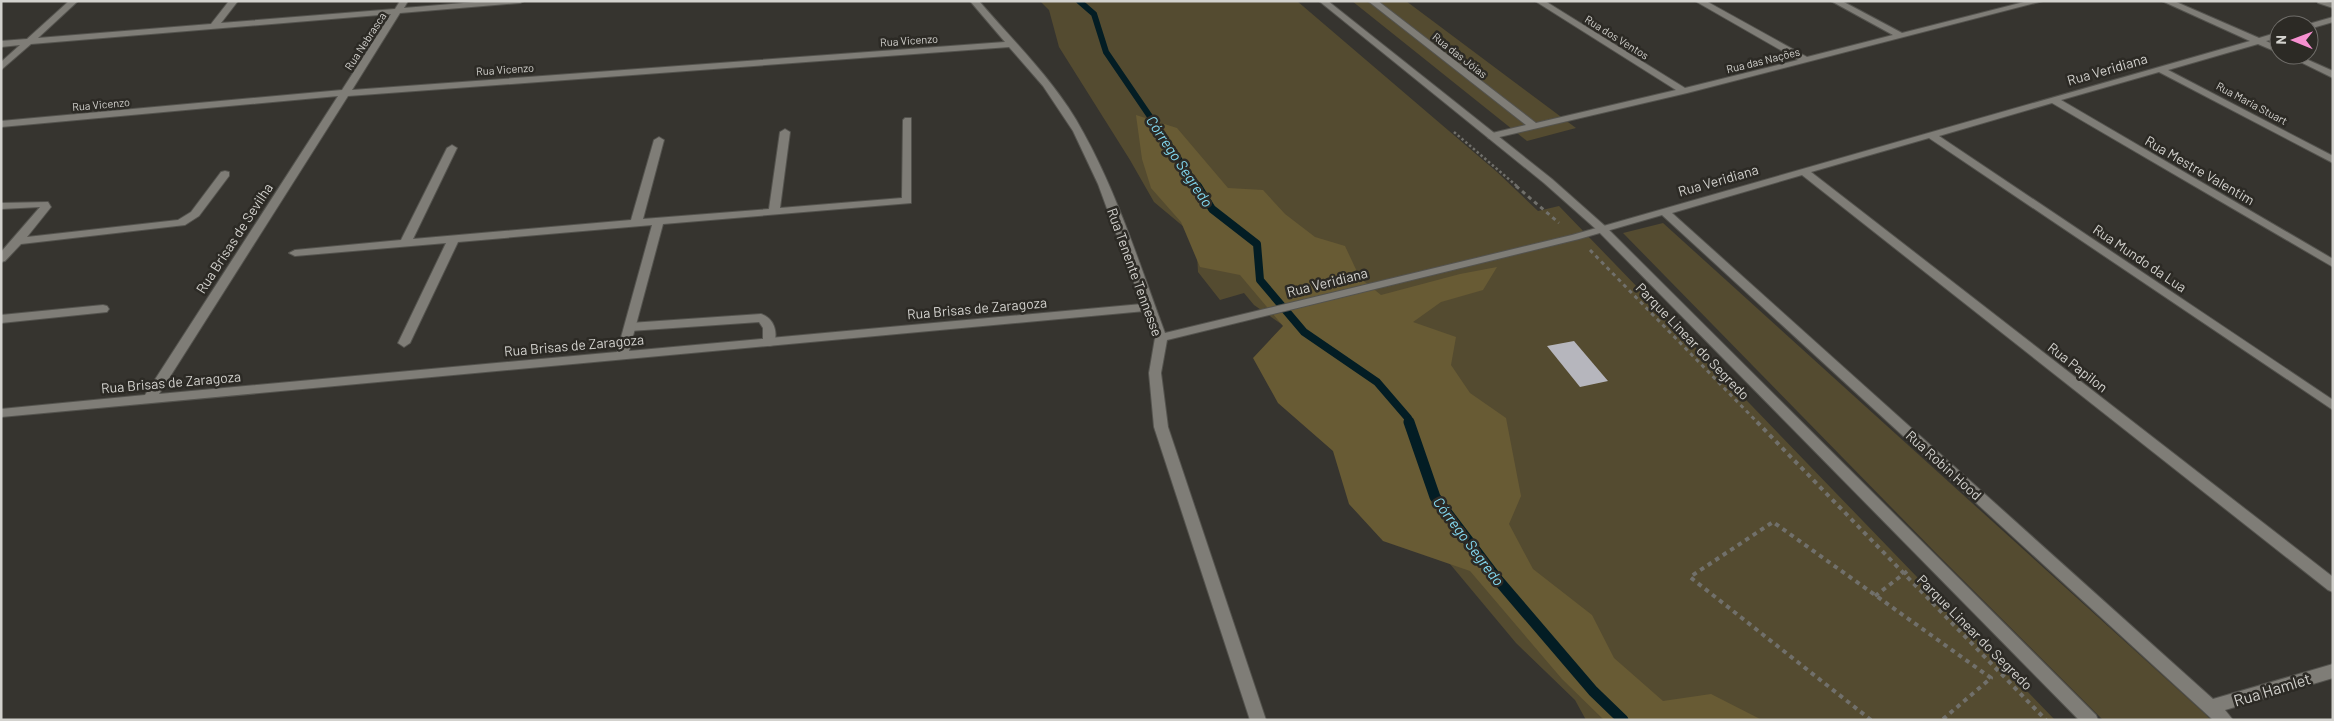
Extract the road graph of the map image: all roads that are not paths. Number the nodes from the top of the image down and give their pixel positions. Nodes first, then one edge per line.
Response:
1 (74, 1) edge
2 (234, 1) edge
3 (404, 1) edge
4 (520, 1) edge
5 (974, 1) edge
6 (1323, 1) edge
7 (1372, 1) edge
8 (1539, 1) edge
9 (1698, 1) edge
10 (1835, 1) edge
11 (2001, 1) edge
12 (2039, 1) edge
13 (2166, 1) edge
14 (2321, 1) edge
15 (2333, 6) edge
16 (2015, 8) junction
17 (398, 12) junction
18 (2333, 19) edge
19 (2319, 23) edge
20 (214, 26) junction
21 (1901, 36) junction
22 (2269, 38) edge
23 (2259, 40) junction
24 (29, 42) junction
25 (1, 44) edge
26 (1011, 44) junction
27 (2269, 45) edge
28 (1805, 60) junction
29 (2312, 65) edge
30 (1, 67) edge
31 (2160, 69) junction
32 (2333, 75) edge
33 (1684, 91) junction
34 (344, 92) junction
35 (2054, 100) junction
36 (908, 120) dead end
37 (1, 124) edge
38 (1534, 126) junction
39 (785, 132) dead end
40 (1931, 135) junction
41 (1491, 136) junction
42 (659, 140) dead end
43 (452, 148) dead end
44 (2333, 160) edge
45 (1804, 172) junction
46 (225, 174) dead end
47 (1, 206) edge
48 (1664, 211) junction
49 (774, 212) junction
50 (658, 221) junction
51 (636, 223) junction
52 (1601, 228) junction
53 (454, 240) junction
54 (18, 241) junction
55 (404, 244) junction
56 (295, 253) dead end
57 (1, 259) edge
58 (2333, 264) edge
59 (1150, 307) junction
60 (103, 310) dead end
61 (1, 320) edge
62 (630, 327) junction
63 (1161, 338) junction
64 (769, 342) junction
65 (404, 343) dead end
66 (622, 355) junction
67 (149, 399) junction
68 (2333, 406) edge
69 (1, 413) edge
70 (2333, 586) edge
71 (2333, 671) edge
72 (2211, 707) junction
73 (1258, 720) edge
74 (2090, 720) edge
75 (2224, 720) edge

1 - 24 street
2 - 20 street
3 - 17 street, Rua Nebrasca
4 - 17 street
5 - 26 street, Rua Tenente Tennesse
6 - 41 street
7 - 38 street, Rua das Jóias
8 - 33 street, Rua dos Ventos
9 - 28 street
10 - 21 street
11 - 16 street
12 - 16 street, Rua das Nações
13 - 23 street
14 - 15 street
16 - 21 street, Rua das Nações
17 - 20 street
17 - 34 street, Rua Nebrasca
18 - 19 street
20 - 24 street
21 - 28 street, Rua das Nações
22 - 23 street, Rua Veridiana
23 - 27 street
23 - 31 street, Rua Veridiana
24 - 25 street
24 - 30 street
26 - 34 street, Rua Vicenzo
26 - 59 street, Rua Tenente Tennesse
28 - 33 street, Rua das Nações
29 - 32 street
31 - 35 street, Rua Veridiana
31 - 44 street, Rua Maria Stuart
33 - 38 street, Rua das Nações
34 - 37 street, Rua Vicenzo
34 - 67 street, Rua Brisas de Sevilha
35 - 40 street, Rua Veridiana
35 - 58 street, Rua Mestre Valentim
36 - 49 street
38 - 41 street, Rua das Nações
39 - 49 street
40 - 45 street, Rua Veridiana
40 - 68 street, Rua Mundo da Lua
41 - 52 street
42 - 51 street
43 - 55 street
45 - 48 street, Rua Veridiana
45 - 70 street, Rua Papilon
46 - 54 street
47 - 54 street
48 - 52 street, Rua Veridiana
48 - 72 street, Rua Robin Hood
49 - 50 street
50 - 51 street
50 - 62 street
51 - 53 street
52 - 63 street, Rua Veridiana
52 - 74 street
53 - 55 street
53 - 65 street
54 - 57 street
55 - 56 street
59 - 63 street, Rua Tenente Tennesse
59 - 64 street, Rua Brisas de Zaragoza
60 - 61 street
62 - 64 street
62 - 66 street
63 - 73 street, Rua Tenente Tennesse
64 - 66 street, Rua Brisas de Zaragoza
66 - 67 street, Rua Brisas de Zaragoza
67 - 69 street, Rua Brisas de Zaragoza
71 - 72 street, Rua Hamlet
72 - 75 street, Rua Robin Hood

